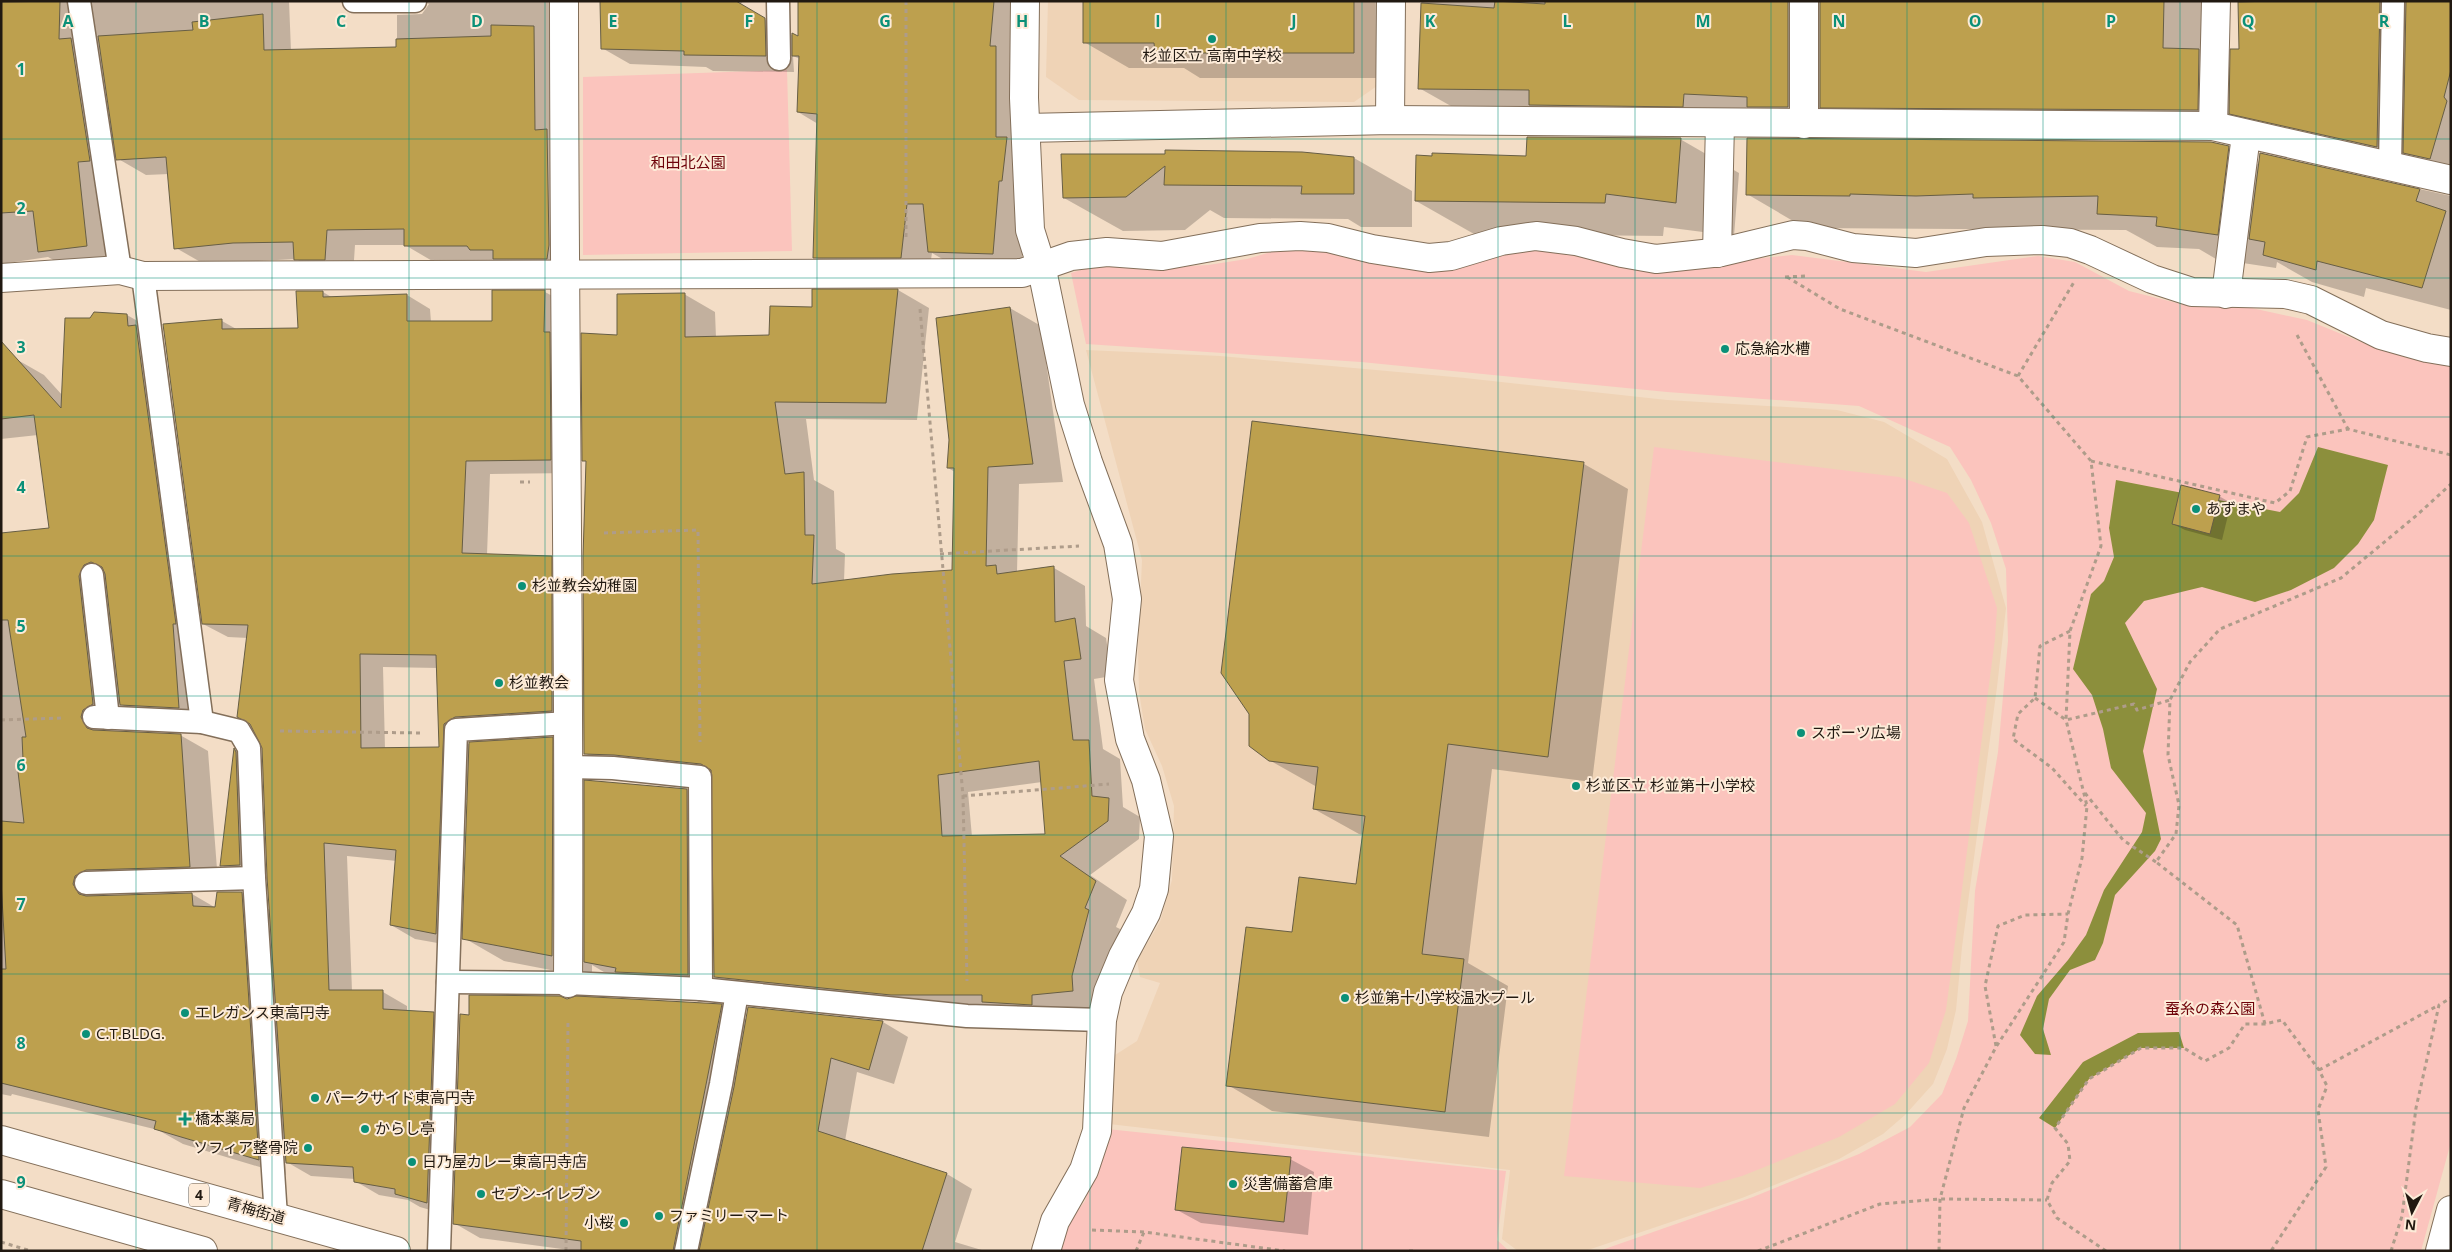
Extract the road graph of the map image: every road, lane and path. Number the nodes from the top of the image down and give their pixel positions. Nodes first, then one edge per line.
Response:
1 (79, 1) edge
2 (354, 1) edge
3 (415, 1) edge
4 (564, 1) edge
5 (778, 1) edge
6 (906, 1) edge
7 (1025, 1) edge
8 (1391, 1) edge
9 (1804, 1) edge
10 (2216, 1) edge
11 (2392, 1) edge
12 (779, 59) dead end
13 (1390, 120) junction
14 (1720, 123) junction
15 (1804, 124) junction
16 (2213, 126) junction
17 (1026, 128) junction
18 (2246, 135) junction
19 (2390, 166) junction
20 (2451, 180) edge
21 (1717, 252) junction
22 (1041, 265) junction
23 (131, 273) junction
24 (2080, 273) dead end
25 (912, 274) junction
26 (564, 276) junction
27 (1786, 277) dead end
28 (1, 278) edge
29 (2226, 294) junction
30 (2296, 333) dead end
31 (2451, 352) edge
32 (2018, 376) junction
33 (2348, 429) junction
34 (2451, 456) edge
35 (2091, 461) junction
36 (2451, 484) edge
37 (566, 534) junction
38 (1118, 544) junction
39 (940, 554) junction
40 (92, 575) dead end
41 (2070, 631) junction
42 (2034, 698) junction
43 (2170, 700) junction
44 (101, 718) junction
45 (1, 720) edge
46 (2066, 720) junction
47 (202, 722) junction
48 (568, 722) junction
49 (239, 730) junction
50 (456, 730) junction
51 (569, 767) junction
52 (700, 777) junction
53 (1146, 780) junction
54 (2084, 792) junction
55 (963, 796) junction
56 (2087, 806) junction
57 (2156, 862) junction
58 (254, 878) junction
59 (86, 883) dead end
60 (2068, 914) junction
61 (448, 982) junction
62 (568, 983) junction
63 (702, 989) junction
64 (737, 993) junction
65 (2451, 998) edge
66 (2439, 1005) junction
67 (967, 1016) junction
68 (1102, 1020) junction
69 (2265, 1024) junction
70 (1996, 1047) junction
71 (2319, 1070) junction
72 (1, 1140) edge
73 (1, 1194) edge
74 (1940, 1199) junction
75 (2047, 1200) junction
76 (2451, 1210) edge
77 (276, 1217) junction
78 (1055, 1221) junction
79 (1144, 1232) junction
80 (1, 1242) edge
81 (31, 1251) edge
82 (203, 1251) edge
83 (396, 1251) edge
84 (439, 1251) edge
85 (566, 1251) edge
86 (686, 1251) edge
87 (1046, 1251) edge
88 (1136, 1251) edge
89 (1285, 1251) edge
90 (1409, 1251) edge
91 (1415, 1251) edge
92 (1758, 1251) edge
93 (1938, 1251) edge
94 (2106, 1251) edge
95 (2271, 1251) edge
96 (2391, 1251) edge
97 (2440, 1251) edge

1 - 23 lane
2 - 3 lane
4 - 26 street
5 - 12 lane
6 - 25 path
7 - 17 street
8 - 13 street
9 - 15 street
10 - 16 street
11 - 19 lane
13 - 14 street
13 - 17 street
14 - 15 street
14 - 21 street
15 - 16 street
16 - 18 street
17 - 22 street
18 - 19 street
18 - 29 street
19 - 20 street
21 - 22 street
21 - 29 street
22 - 25 street
22 - 38 street
23 - 26 street
23 - 28 street
23 - 47 lane
24 - 32 path
25 - 26 street
25 - 39 path
26 - 37 street
27 - 32 path
29 - 31 street
30 - 33 path
32 - 35 path
33 - 34 path
33 - 35 path
35 - 41 path
36 - 43 path
37 - 48 street
37 - 52 path
38 - 39 path
38 - 53 street
39 - 55 path
40 - 44 lane
41 - 42 path
41 - 46 path
42 - 46 path
42 - 56 path
43 - 46 path
43 - 57 path
44 - 45 path
44 - 47 lane
46 - 54 path
47 - 49 lane
48 - 50 lane
48 - 51 street
49 - 50 path
49 - 58 lane
50 - 61 lane
51 - 52 lane
51 - 62 street
52 - 63 lane
53 - 55 path
53 - 68 street
54 - 56 path
54 - 57 path
55 - 67 path
56 - 60 path
57 - 69 path
58 - 59 lane
58 - 77 lane
60 - 70 path
60 - 70 path
61 - 62 lane
61 - 84 lane
62 - 63 lane
62 - 85 path
63 - 64 lane
64 - 67 lane
64 - 86 lane
65 - 66 path
66 - 71 path
66 - 96 path
67 - 68 lane
68 - 78 street
69 - 71 path
69 - 75 path
70 - 74 path
71 - 95 path
72 - 77 street, 青梅街道 / 4
73 - 82 street
74 - 75 path
74 - 92 path
74 - 93 path
75 - 94 path
76 - 97 street
77 - 83 street, 青梅街道 / 4
78 - 79 path
78 - 87 street
79 - 88 path
79 - 89 path
80 - 81 path
90 - 91 path

